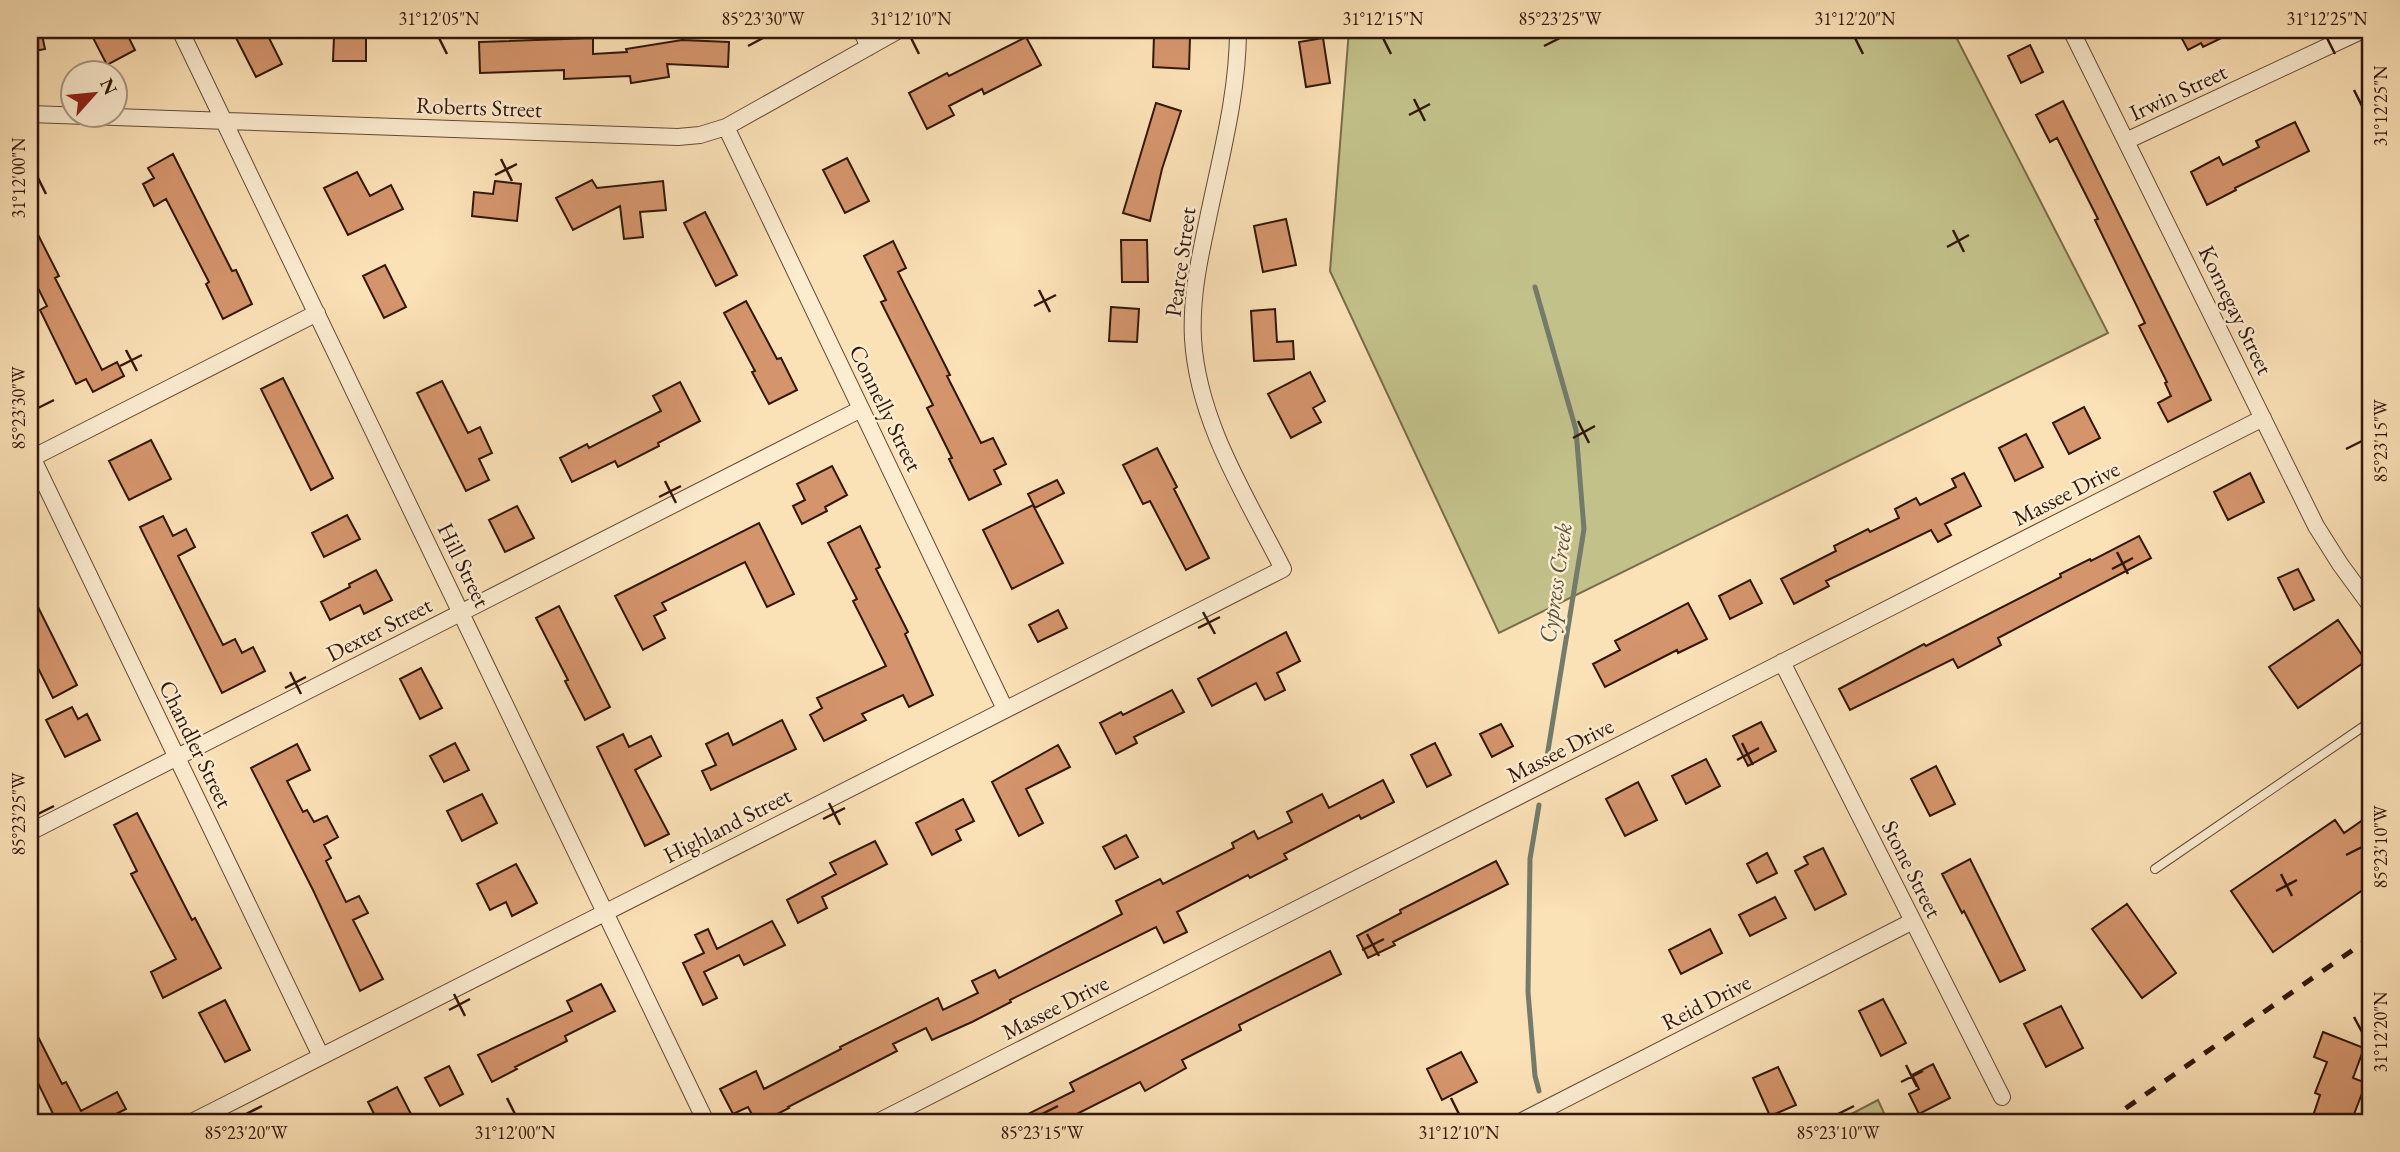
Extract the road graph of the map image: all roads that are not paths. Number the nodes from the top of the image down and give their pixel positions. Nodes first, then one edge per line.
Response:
1 (180, 30) edge
2 (861, 30) edge
3 (899, 30) edge
4 (1238, 30) edge
5 (2071, 30) edge
6 (2363, 30) edge
7 (870, 47) junction
8 (30, 114) edge
9 (225, 121) junction
10 (726, 127) junction
11 (2126, 141) junction
12 (317, 313) junction
13 (861, 409) junction
14 (2263, 418) junction
15 (31, 455) edge
16 (1283, 569) joint
17 (2370, 605) edge
18 (462, 612) junction
19 (1782, 662) junction
20 (1005, 709) junction
21 (2370, 722) edge
22 (176, 756) junction
23 (30, 832) edge
24 (2155, 869) dead end
25 (606, 913) junction
26 (1913, 921) junction
27 (321, 1056) junction
28 (2002, 1097) dead end
29 (192, 1122) edge
30 (706, 1122) edge
31 (878, 1122) edge
32 (1520, 1122) edge

1 - 9 street, Hill Street
2 - 7 street
3 - 7 street, Roberts Street
4 - 16 street, Pearce Street
5 - 11 street, Kornegay Street
6 - 11 street, Irwin Street
7 - 10 street, Roberts Street
8 - 9 street, Roberts Street
9 - 10 street, Roberts Street
9 - 12 street, Hill Street
10 - 13 street, Connelly Street
11 - 14 street, Kornegay Street
12 - 15 street
12 - 18 street, Hill Street
13 - 18 street, Dexter Street
13 - 20 street, Connelly Street
14 - 17 street, Kornegay Street
14 - 19 street, Massee Drive
15 - 22 street, Chandler Street
16 - 20 street, Highland Street
18 - 22 street, Dexter Street
18 - 25 street, Hill Street
19 - 26 street, Stone Street
19 - 31 street, Massee Drive
20 - 25 street, Highland Street
21 - 24 lane
22 - 23 street, Dexter Street
22 - 27 street, Chandler Street
25 - 27 street, Highland Street
25 - 30 street, Hill Street
26 - 28 street, Stone Street
26 - 32 street, Reid Drive
27 - 29 street, Highland Street

